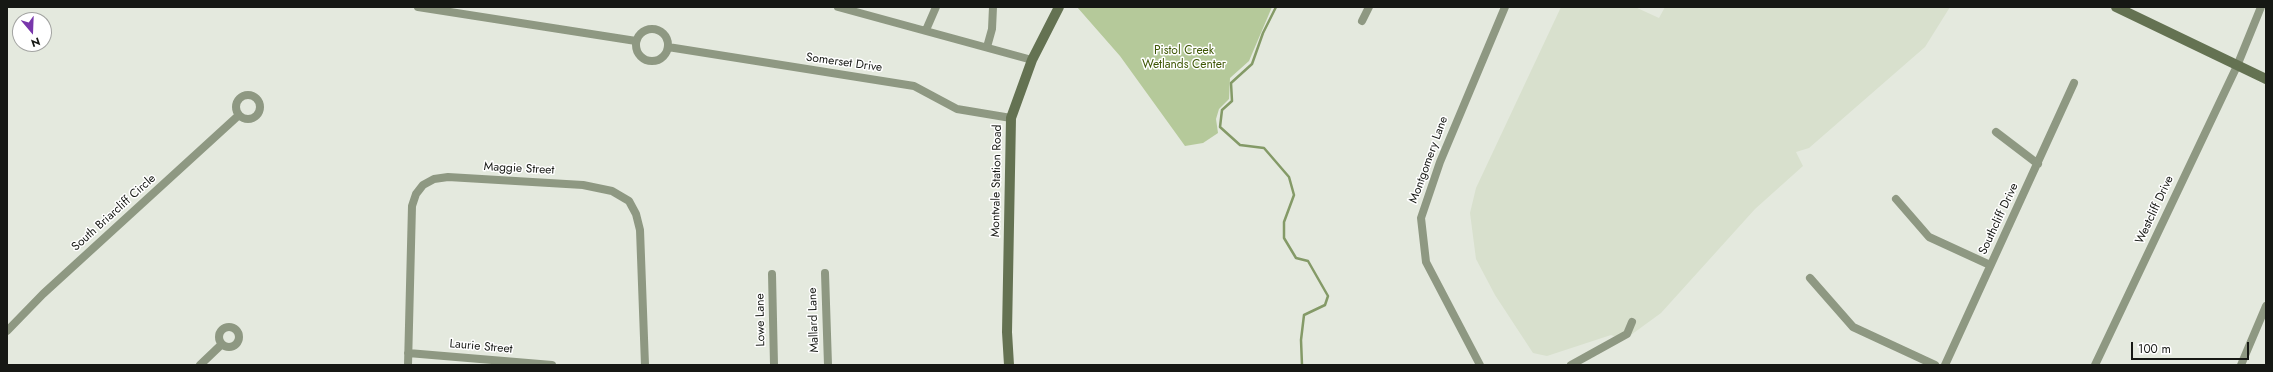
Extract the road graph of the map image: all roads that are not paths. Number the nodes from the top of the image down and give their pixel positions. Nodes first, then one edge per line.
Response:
1 (418, 7) edge
2 (838, 7) edge
3 (936, 7) edge
4 (993, 7) edge
5 (1059, 7) edge
6 (1369, 7) edge
7 (1505, 7) edge
8 (2116, 7) edge
9 (2261, 7) edge
10 (1362, 21) dead end
11 (926, 30) junction
12 (636, 41) junction
13 (668, 47) junction
14 (987, 47) junction
15 (1032, 60) junction
16 (2237, 66) junction
17 (2266, 79) edge
18 (2074, 83) dead end
19 (239, 115) dead end
20 (1011, 118) junction
21 (1996, 132) dead end
22 (2038, 164) junction
23 (1896, 199) dead end
24 (1990, 265) junction
25 (825, 273) dead end
26 (772, 274) dead end
27 (1810, 278) dead end
28 (2266, 306) edge
29 (1632, 322) dead end
30 (7, 331) edge
31 (222, 344) dead end
32 (408, 352) junction
33 (200, 365) edge
34 (408, 365) edge
35 (552, 365) edge
36 (645, 365) edge
37 (774, 365) edge
38 (828, 365) edge
39 (1009, 365) edge
40 (1480, 365) edge
41 (1571, 365) edge
42 (1935, 365) edge
43 (1945, 365) edge
44 (2095, 365) edge
45 (2241, 365) edge

1 - 12 street
2 - 11 street
3 - 11 street
4 - 14 street
5 - 15 street, Montvale Station Road
6 - 10 street
7 - 40 street, Montgomery Lane
8 - 16 street
9 - 16 street, Westcliff Drive
11 - 14 street
12 - 13 street
12 - 13 street
13 - 20 street, Somerset Drive
14 - 15 street
15 - 20 street, Montvale Station Road
16 - 17 street
16 - 44 street, Westcliff Drive
18 - 22 street, Southcliff Drive
19 - 30 street, South Briarcliff Circle
20 - 39 street, Montvale Station Road
21 - 22 street
22 - 24 street, Southcliff Drive
23 - 24 street
24 - 43 street, Southcliff Drive
25 - 38 street, Mallard Lane
26 - 37 street, Lowe Lane
27 - 42 street
28 - 45 street
29 - 41 street
31 - 33 street
32 - 34 street, Maggie Street
32 - 35 street, Laurie Street
32 - 36 street, Maggie Street

